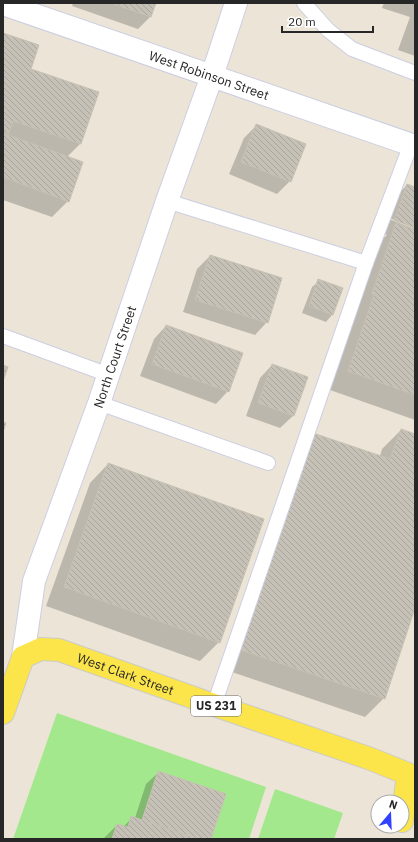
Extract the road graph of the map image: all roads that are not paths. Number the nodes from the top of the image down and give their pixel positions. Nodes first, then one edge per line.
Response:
1 (236, 3) edge
2 (304, 3) edge
3 (3, 4) edge
4 (415, 73) edge
5 (212, 76) junction
6 (413, 145) edge
7 (167, 201) junction
8 (366, 264) junction
9 (3, 336) edge
10 (109, 374) junction
11 (99, 403) junction
12 (268, 462) dead end
13 (23, 657) junction
14 (214, 705) junction
15 (3, 713) edge
16 (406, 794) edge

1 - 5 street, North Court Street
2 - 4 lane
3 - 5 street, West Robinson Street
5 - 6 street, West Robinson Street
5 - 7 street, North Court Street
6 - 8 lane
7 - 8 lane
7 - 10 street, North Court Street
8 - 14 lane
9 - 10 lane
10 - 11 street, North Court Street
11 - 12 lane
11 - 13 street, North Court Street
13 - 14 main road, West Clark Street / US 231
13 - 15 main road, North Court Street
14 - 16 main road, West Clark Street / US 231

